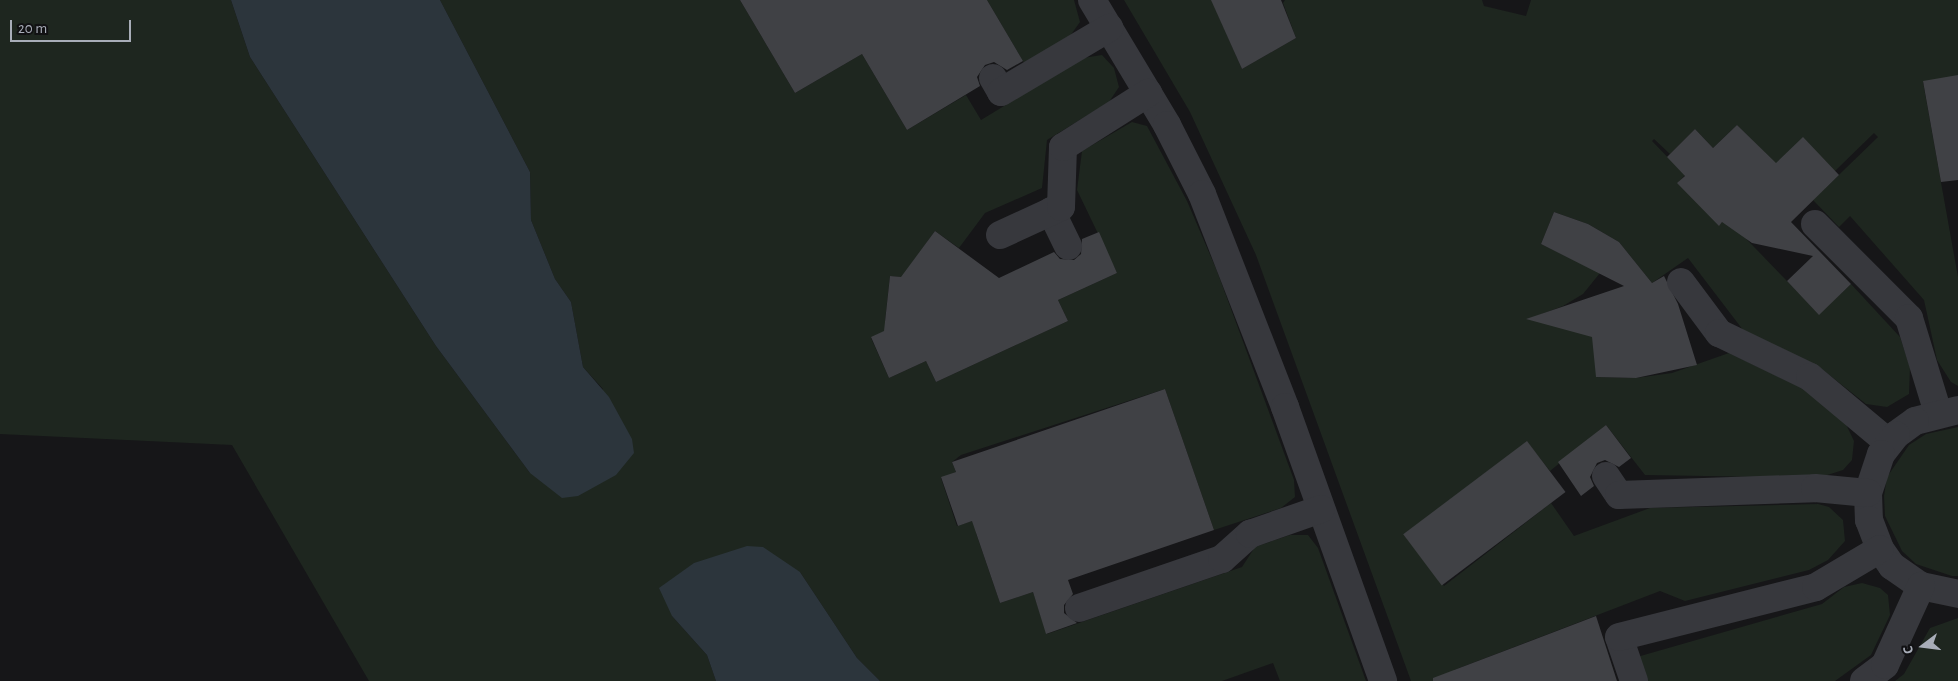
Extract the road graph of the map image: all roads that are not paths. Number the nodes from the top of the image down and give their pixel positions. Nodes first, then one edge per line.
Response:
1 (1092, 0) edge
2 (1109, 28) junction
3 (993, 78) dead end
4 (1148, 94) junction
5 (1051, 211) junction
6 (1816, 224) dead end
7 (1000, 235) dead end
8 (1068, 246) dead end
9 (1682, 282) dead end
10 (1948, 412) edge
11 (1889, 443) junction
12 (1606, 476) dead end
13 (1868, 493) junction
14 (1321, 508) junction
15 (1880, 548) junction
16 (1921, 586) junction
17 (1958, 594) edge
18 (1079, 608) dead end
19 (1383, 681) edge
20 (1634, 681) edge
21 (1864, 681) edge

1 - 2 street
2 - 3 street
2 - 4 street
4 - 5 street
4 - 14 street
5 - 7 street
5 - 8 street
6 - 10 street
9 - 11 street
10 - 11 street
11 - 13 street
12 - 13 street
13 - 15 street
14 - 18 street
14 - 19 street
15 - 16 street
15 - 20 street
16 - 17 street
16 - 21 street

